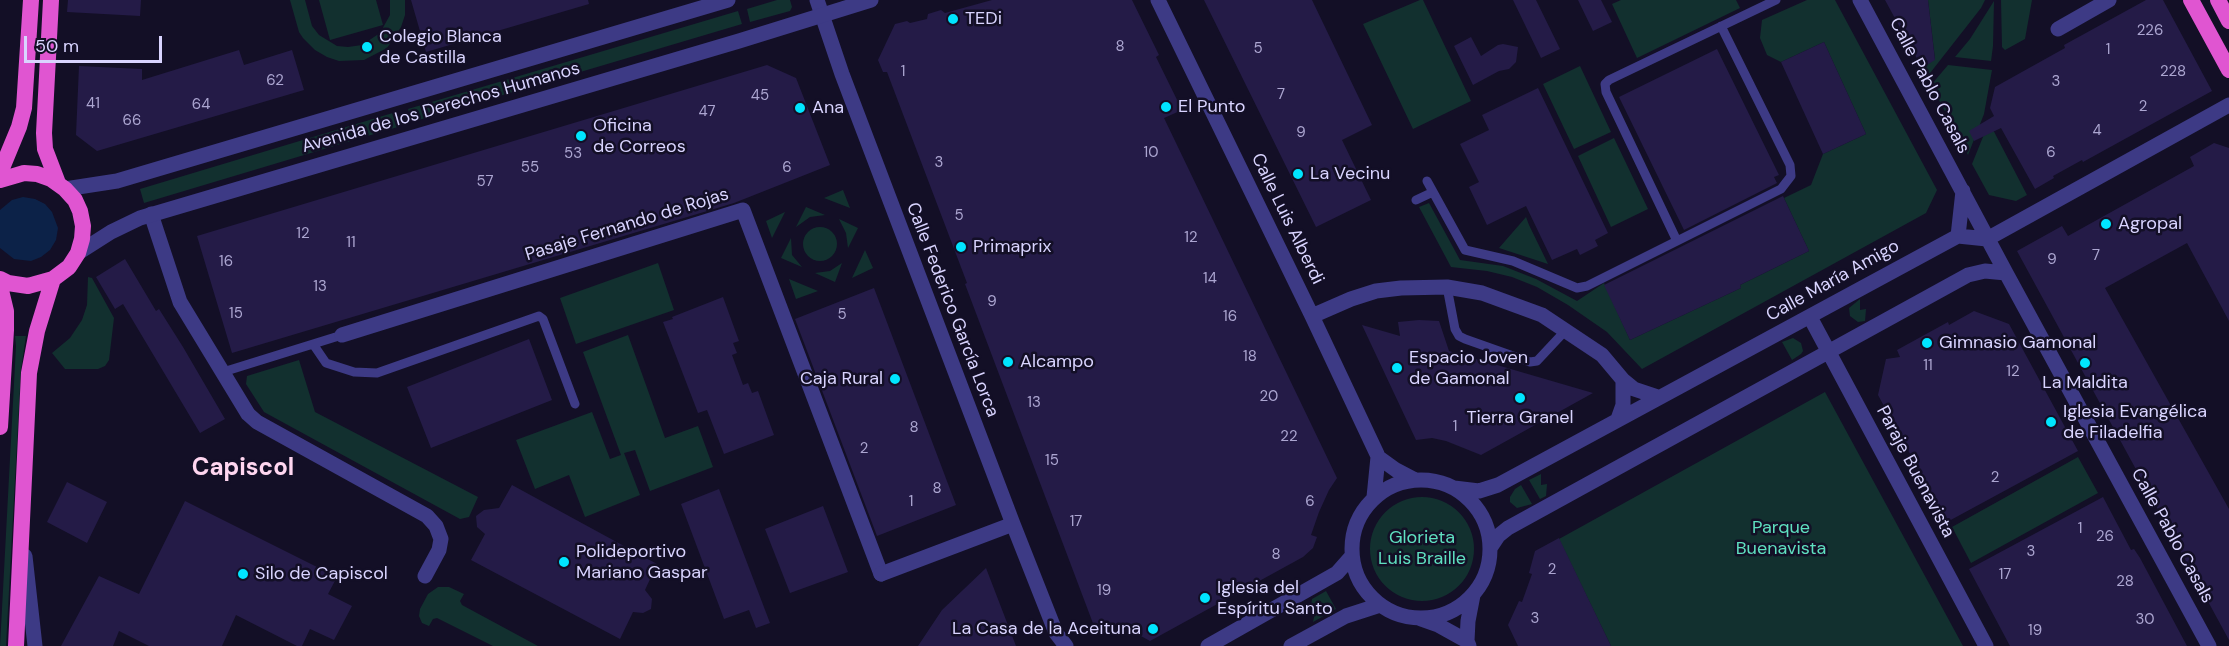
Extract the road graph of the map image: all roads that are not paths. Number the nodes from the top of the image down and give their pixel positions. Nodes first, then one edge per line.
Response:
1 (31, 0) edge
2 (51, 0) edge
3 (728, 0) edge
4 (817, 0) edge
5 (828, 0) edge
6 (872, 0) edge
7 (1158, 0) edge
8 (1776, 0) edge
9 (1860, 0) edge
10 (2109, 0) edge
11 (2191, 0) edge
12 (2218, 0) edge
13 (822, 15) junction
14 (2229, 21) edge
15 (1721, 26) junction
16 (2058, 29) dead end
17 (2229, 70) edge
18 (2229, 105) edge
19 (0, 173) edge
20 (0, 180) edge
21 (1427, 181) dead end
22 (62, 186) junction
23 (1963, 191) junction
24 (1433, 192) junction
25 (1416, 200) dead end
26 (150, 214) junction
27 (1958, 236) junction
28 (1987, 239) junction
29 (1677, 241) junction
30 (78, 253) junction
31 (2006, 273) junction
32 (0, 279) edge
33 (53, 279) junction
34 (0, 286) edge
35 (1447, 287) junction
36 (1312, 316) junction
37 (1810, 317) junction
38 (1566, 330) junction
39 (342, 335) joint
40 (313, 344) junction
41 (1829, 352) junction
42 (223, 372) junction
43 (1623, 380) junction
44 (1658, 397) junction
45 (575, 404) dead end
46 (1618, 419) junction
47 (0, 427) edge
48 (1378, 457) junction
49 (1415, 480) junction
50 (1454, 488) junction
51 (1374, 497) junction
52 (1013, 524) junction
53 (22, 525) junction
54 (1490, 548) junction
55 (1352, 556) junction
56 (425, 576) dead end
57 (1473, 595) junction
58 (1380, 606) junction
59 (1417, 617) junction
60 (1056, 640) edge
61 (1468, 644) edge
62 (16, 646) edge
63 (35, 646) edge
64 (1066, 646) edge
65 (1208, 646) edge
66 (1291, 646) edge
67 (1986, 646) edge
68 (2209, 646) edge

1 - 19 highway
2 - 22 highway
3 - 22 street, Avenida de los Derechos Humanos
4 - 13 street
5 - 13 street
6 - 13 street, Avenida de los Derechos Humanos
7 - 36 street, Calle Luis Alberdi
8 - 15 lane
9 - 23 street, Calle Pablo Casals
10 - 16 street
11 - 17 highway
12 - 14 highway
13 - 26 street, Avenida de los Derechos Humanos
13 - 52 street, Calle Federico García Lorca
15 - 29 lane
15 - 29 lane
18 - 28 street
20 - 22 highway
21 - 24 lane
22 - 30 highway
23 - 27 street
23 - 28 street, Calle Pablo Casals
24 - 25 lane
24 - 29 lane
26 - 30 street, Avenida de los Derechos Humanos
26 - 42 street
27 - 28 street
27 - 37 street, Calle María Amigo
28 - 31 street, Calle Pablo Casals
30 - 33 highway
31 - 41 street
31 - 68 street, Calle Pablo Casals
32 - 33 highway
33 - 53 highway
34 - 47 highway
35 - 36 street
35 - 38 street
35 - 38 lane
36 - 48 street, Calle Luis Alberdi
37 - 41 street, Paraje Buenavista
37 - 44 street, Calle María Amigo
38 - 43 street
39 - 40 lane, Pasaje Fernando de Rojas
39 - 52 street, Pasaje Fernando de Rojas
40 - 42 lane, Pasaje Fernando de Rojas
40 - 45 lane
41 - 54 street
41 - 67 street, Paraje Buenavista
42 - 56 street
43 - 44 street
43 - 46 street
44 - 46 street, Calle María Amigo
46 - 50 street, Calle María Amigo
48 - 49 street
48 - 51 street
49 - 50 street
49 - 51 street
50 - 54 street
51 - 55 street
52 - 60 street, Calle Federico García Lorca
53 - 62 highway
53 - 63 street
54 - 57 street
55 - 58 street
55 - 65 street
57 - 59 street
57 - 61 street
58 - 59 street
58 - 66 street
59 - 61 street
60 - 64 street, Calle Federico García Lorca

